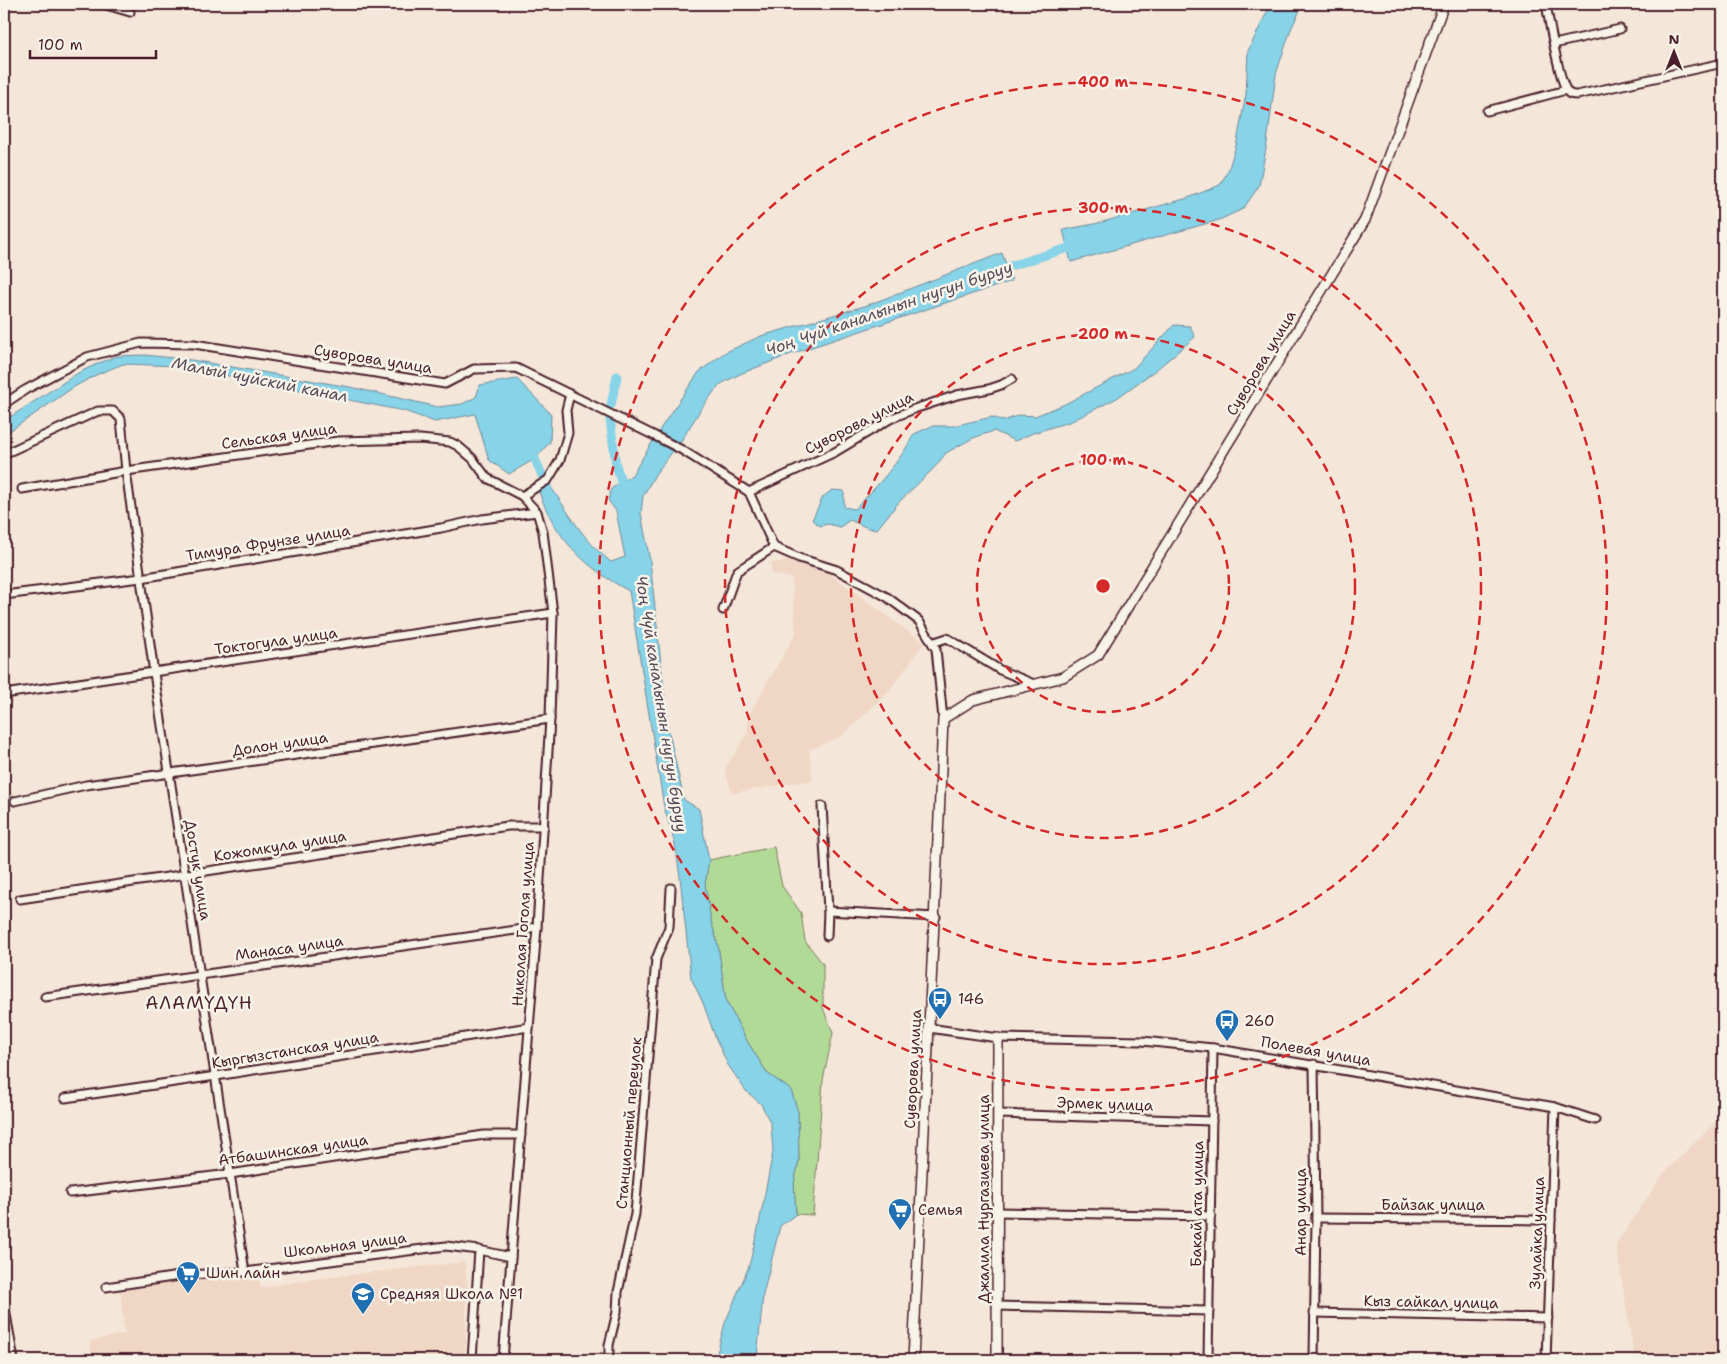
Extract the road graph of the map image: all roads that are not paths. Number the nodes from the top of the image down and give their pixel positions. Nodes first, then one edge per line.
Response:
1 (103, 4) edge
2 (1444, 4) edge
3 (1546, 4) edge
4 (130, 12) dead end
5 (1620, 29) dead end
6 (1554, 44) junction
7 (1723, 63) edge
8 (1566, 90) junction
9 (1487, 111) dead end
10 (1012, 379) dead end
11 (570, 394) junction
12 (4, 404) edge
13 (4, 454) edge
14 (126, 471) junction
15 (22, 489) dead end
16 (749, 492) junction
17 (522, 496) junction
18 (537, 512) junction
19 (774, 547) junction
20 (141, 578) junction
21 (4, 596) edge
22 (723, 610) dead end
23 (553, 613) junction
24 (932, 643) junction
25 (154, 673) junction
26 (1034, 684) junction
27 (4, 694) edge
28 (550, 719) junction
29 (943, 719) junction
30 (170, 774) junction
31 (15, 801) dead end
32 (822, 806) dead end
33 (544, 826) junction
34 (185, 875) junction
35 (671, 888) dead end
36 (20, 899) dead end
37 (828, 911) junction
38 (936, 918) junction
39 (537, 927) junction
40 (827, 936) dead end
41 (201, 975) junction
42 (45, 997) dead end
43 (529, 1027) junction
44 (929, 1028) junction
45 (998, 1038) junction
46 (1214, 1048) junction
47 (1314, 1064) junction
48 (216, 1076) junction
49 (65, 1098) dead end
50 (1555, 1107) junction
51 (998, 1114) junction
52 (1596, 1120) dead end
53 (1212, 1121) junction
54 (520, 1136) junction
55 (230, 1174) junction
56 (70, 1193) dead end
57 (998, 1212) junction
58 (1211, 1216) junction
59 (1316, 1218) junction
60 (1551, 1220) junction
61 (478, 1250) junction
62 (511, 1256) junction
63 (245, 1272) junction
64 (106, 1287) dead end
65 (4, 1303) edge
66 (997, 1306) junction
67 (1209, 1311) junction
68 (1314, 1314) junction
69 (1548, 1318) junction
70 (14, 1360) edge
71 (472, 1360) edge
72 (503, 1360) edge
73 (609, 1360) edge
74 (914, 1360) edge
75 (997, 1360) edge
76 (1208, 1360) edge
77 (1314, 1360) edge
78 (1546, 1360) edge

1 - 4 street
2 - 26 street, Суворова улица
3 - 6 street
5 - 6 street
6 - 8 street
7 - 8 street
8 - 9 street
10 - 16 street, Суворова улица
11 - 12 street, Суворова улица
11 - 16 street, Суворова улица
11 - 17 street
13 - 14 street, Достук улица
14 - 15 street, Сельская улица
14 - 17 street, Сельская улица
14 - 20 street, Достук улица
16 - 19 street
17 - 18 street
18 - 20 street, Тимура Фрунзе улица
18 - 23 street, Николая Гоголя улица
19 - 22 street
19 - 24 street, Суворова улица
20 - 21 street, Тимура Фрунзе улица
20 - 25 street, Достук улица
23 - 25 street, Токтогула улица
23 - 28 street, Николая Гоголя улица
24 - 26 street
24 - 29 street, Суворова улица
25 - 27 street, Токтогула улица
25 - 30 street, Достук улица
26 - 29 street, Суворова улица
28 - 30 street, Долон улица
28 - 33 street, Николая Гоголя улица
29 - 38 street, Суворова улица
30 - 31 street, Долон улица
30 - 34 street, Достук улица
32 - 37 street
33 - 34 street, Кожомкула улица
33 - 39 street, Николая Гоголя улица
34 - 36 street, Кожомкула улица
34 - 41 street, Достук улица
35 - 73 street, Станционный переулок
37 - 38 street
37 - 40 street
38 - 44 street, Суворова улица
39 - 41 street, Манаса улица
39 - 43 street, Николая Гоголя улица
41 - 42 street, Манаса улица
41 - 48 street, Достук улица
43 - 48 street, Кыргызстанская улица
43 - 54 street, Николая Гоголя улица
44 - 45 street, Полевая улица
44 - 74 street, Суворова улица
45 - 46 street, Полевая улица
45 - 51 street, Джалила Нургазиева улица
46 - 47 street, Полевая улица
46 - 53 street, Бакай ата улица
47 - 50 street, Полевая улица
47 - 59 street, Анар улица
48 - 49 street, Кыргызстанская улица
48 - 55 street, Достук улица
50 - 52 street, Полевая улица
50 - 60 street, Зулайка улица
51 - 53 street, Эрмек улица
51 - 57 street, Джалила Нургазиева улица
53 - 58 street, Бакай ата улица
54 - 55 street, Атбашинская улица
54 - 62 street, Николая Гоголя улица
55 - 56 street, Атбашинская улица
55 - 63 street, Достук улица
57 - 58 street
57 - 66 street, Джалила Нургазиева улица
58 - 67 street, Бакай ата улица
59 - 60 street, Байзак улица
59 - 68 street, Анар улица
60 - 69 street, Зулайка улица
61 - 62 street, Школьная улица
61 - 63 street, Школьная улица
61 - 71 street
62 - 72 street, Николая Гоголя улица
63 - 64 street, Школьная улица
65 - 70 street
66 - 67 street
66 - 75 street, Джалила Нургазиева улица
67 - 76 street, Бакай ата улица
68 - 69 street, Кыз сайкал улица
68 - 77 street, Анар улица
69 - 78 street, Зулайка улица

